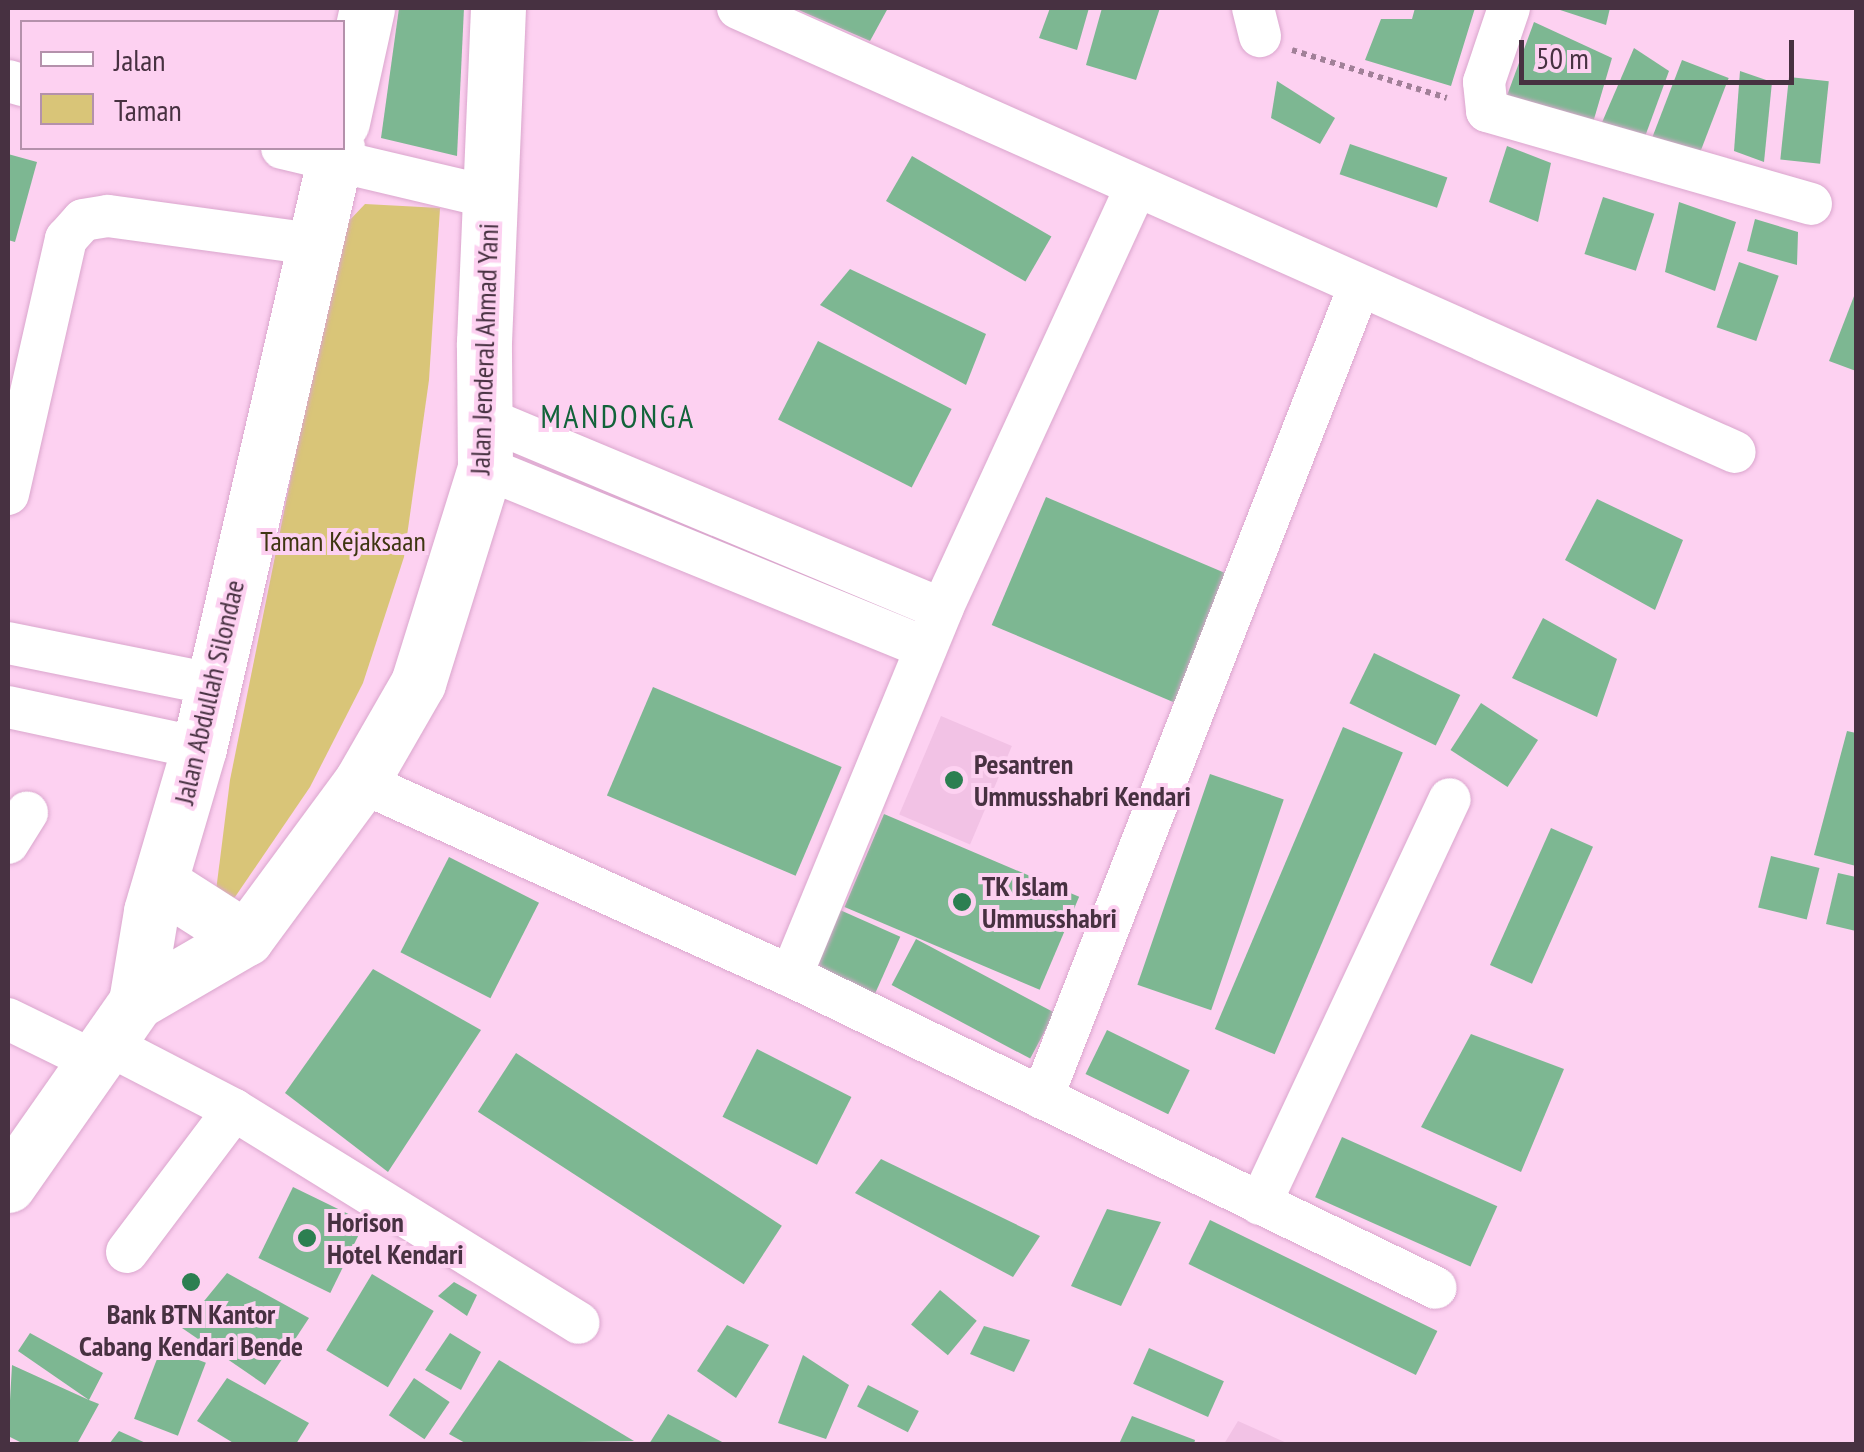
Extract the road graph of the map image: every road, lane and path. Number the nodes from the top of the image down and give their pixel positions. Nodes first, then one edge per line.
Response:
1 (367, 8) edge
2 (498, 8) edge
3 (738, 8) edge
4 (1509, 8) edge
5 (1257, 22) edge
6 (345, 110) edge
7 (1487, 110) junction
8 (345, 145) edge
9 (336, 150) edge
10 (1136, 189) junction
11 (490, 197) junction
12 (1811, 204) dead end
13 (312, 244) junction
14 (1358, 286) junction
15 (485, 443) junction
16 (1736, 452) dead end
17 (8, 494) edge
18 (934, 628) junction
19 (8, 644) edge
20 (212, 684) junction
21 (8, 706) edge
22 (199, 748) junction
23 (360, 782) junction
24 (1450, 799) dead end
25 (160, 883) junction
26 (246, 938) junction
27 (791, 976) junction
28 (8, 1019) edge
29 (111, 1035) junction
30 (1042, 1098) junction
31 (234, 1110) junction
32 (8, 1185) edge
33 (1260, 1204) junction
34 (127, 1252) dead end
35 (1436, 1288) dead end
36 (579, 1323) dead end

1 - 6 highway, Jalan Abdullah Silondae
2 - 11 highway, Jalan Jenderal Ahmad Yani
3 - 10 street
4 - 7 street
5 - 7 path
7 - 12 street
8 - 11 street
9 - 13 highway, Jalan Abdullah Silondae
10 - 14 street
10 - 18 street
11 - 15 highway, Jalan Jenderal Ahmad Yani
13 - 17 street
13 - 20 highway, Jalan Abdullah Silondae
14 - 16 street
14 - 30 street
15 - 18 street
15 - 23 highway, Jalan Jenderal Ahmad Yani
18 - 27 street
19 - 20 street
20 - 22 highway, Jalan Abdullah Silondae
21 - 22 street
22 - 25 highway, Jalan Abdullah Silondae
23 - 26 highway, Jalan Jenderal Ahmad Yani
23 - 27 street
24 - 33 street
25 - 26 highway
25 - 29 highway, Jalan Abdullah Silondae
26 - 29 highway, Jalan Jenderal Ahmad Yani
27 - 30 street
28 - 29 street
29 - 31 street
29 - 32 highway, Jalan Jenderal Ahmad Yani
30 - 33 street
31 - 34 street
31 - 36 street
33 - 35 street

